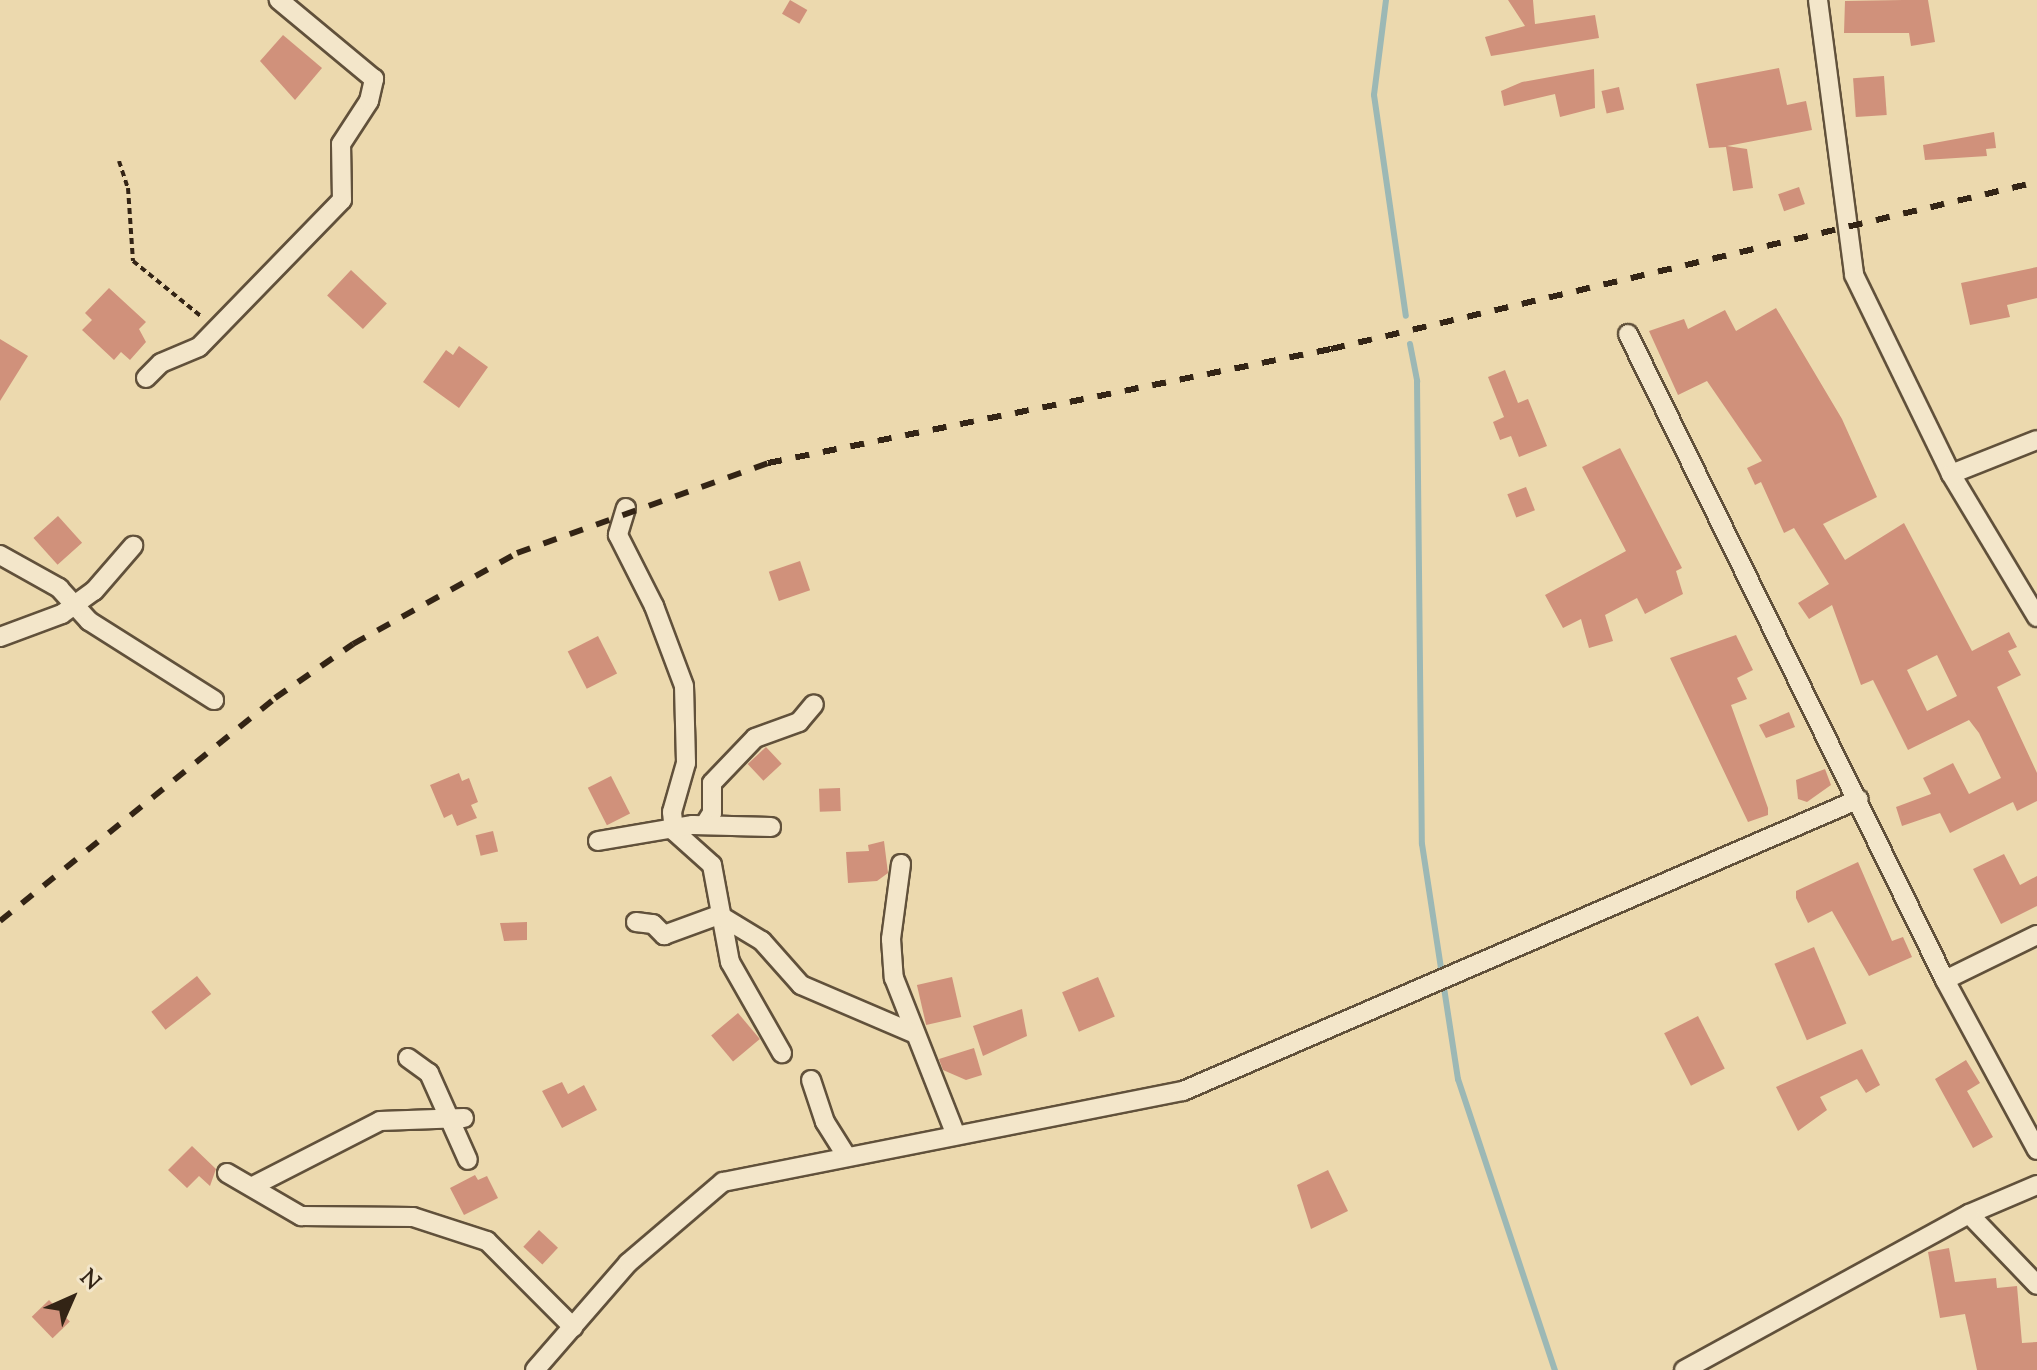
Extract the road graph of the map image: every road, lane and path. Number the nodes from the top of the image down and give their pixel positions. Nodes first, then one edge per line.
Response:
1 (279, 0) edge
2 (1818, 0) edge
3 (119, 161) dead end
4 (218, 329) junction
5 (1628, 334) dead end
6 (146, 378) dead end
7 (2037, 440) edge
8 (1951, 474) junction
9 (626, 508) dead end
10 (133, 546) dead end
11 (0, 555) edge
12 (72, 604) junction
13 (2037, 617) edge
14 (0, 637) edge
15 (214, 700) dead end
16 (814, 704) dead end
17 (1859, 799) junction
18 (705, 824) junction
19 (771, 827) dead end
20 (674, 831) junction
21 (598, 841) dead end
22 (901, 864) dead end
23 (719, 915) junction
24 (636, 922) dead end
25 (2037, 935) edge
26 (1945, 980) junction
27 (913, 1033) junction
28 (782, 1053) dead end
29 (408, 1058) dead end
30 (811, 1080) dead end
31 (455, 1118) junction
32 (956, 1135) junction
33 (2037, 1150) edge
34 (847, 1157) junction
35 (468, 1160) dead end
36 (227, 1173) dead end
37 (255, 1185) junction
38 (2037, 1185) edge
39 (1969, 1214) junction
40 (2037, 1285) edge
41 (573, 1327) junction
42 (535, 1370) edge
43 (1684, 1370) edge

1 - 4 street
2 - 8 street
3 - 4 path
4 - 6 street
5 - 17 street
7 - 8 street
8 - 13 street
9 - 20 street
10 - 12 street
11 - 12 street
12 - 14 street
12 - 15 street
16 - 18 street
17 - 26 street
17 - 32 street
18 - 19 street
18 - 20 street
20 - 21 street
20 - 23 street
22 - 27 street
23 - 24 street
23 - 27 street
23 - 28 street
25 - 26 street
26 - 33 street
27 - 32 street
29 - 31 street
30 - 34 street
31 - 35 street
31 - 37 street
32 - 34 street
34 - 41 street
36 - 37 street
37 - 41 street
38 - 39 street
39 - 40 street
39 - 43 street
41 - 42 street

